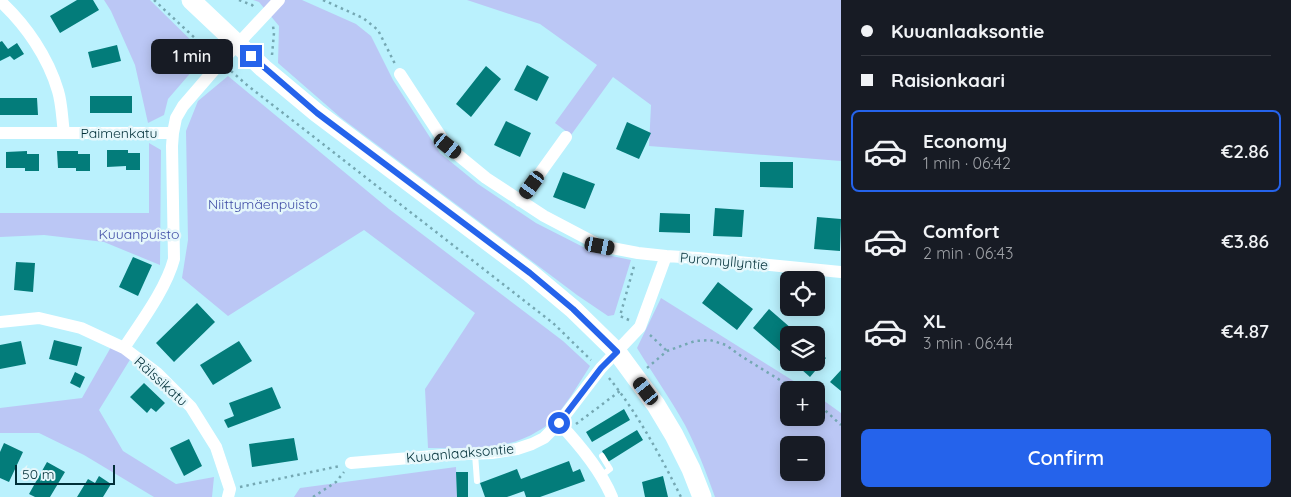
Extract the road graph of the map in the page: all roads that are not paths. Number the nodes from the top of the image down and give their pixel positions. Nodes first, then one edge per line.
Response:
1 (191, 0) edge
2 (278, 0) edge
3 (0, 1) edge
4 (238, 44) junction
5 (400, 74) road end
6 (173, 132) junction
7 (0, 133) edge
8 (64, 133) junction
9 (566, 137) dead end
10 (520, 201) junction
11 (666, 256) junction
12 (841, 272) edge
13 (0, 322) edge
14 (124, 348) junction
15 (617, 352) junction
16 (559, 423) junction
17 (475, 454) junction
18 (602, 456) dead end
19 (352, 463) road end
20 (601, 476) junction
21 (477, 481) dead end
22 (229, 493) edge
23 (612, 497) edge
24 (702, 497) edge

1 - 4 main road
2 - 4 street
3 - 8 street, Paimenkatu
4 - 6 street
4 - 15 main road
5 - 10 street, Puromyllyntie
6 - 8 street, Paimenkatu
6 - 14 street
7 - 8 street, Paimenkatu
9 - 10 street
10 - 11 street, Puromyllyntie
11 - 12 street, Puromyllyntie
11 - 15 street, Puromyllyntie
13 - 14 street, Rälssikatu
14 - 22 street, Rälssikatu
15 - 16 street, Kuuanlaaksontie
15 - 24 main road
16 - 17 street, Kuuanlaaksontie
16 - 20 street
17 - 19 street, Kuuanlaaksontie
17 - 21 lane
18 - 20 lane
20 - 23 street

